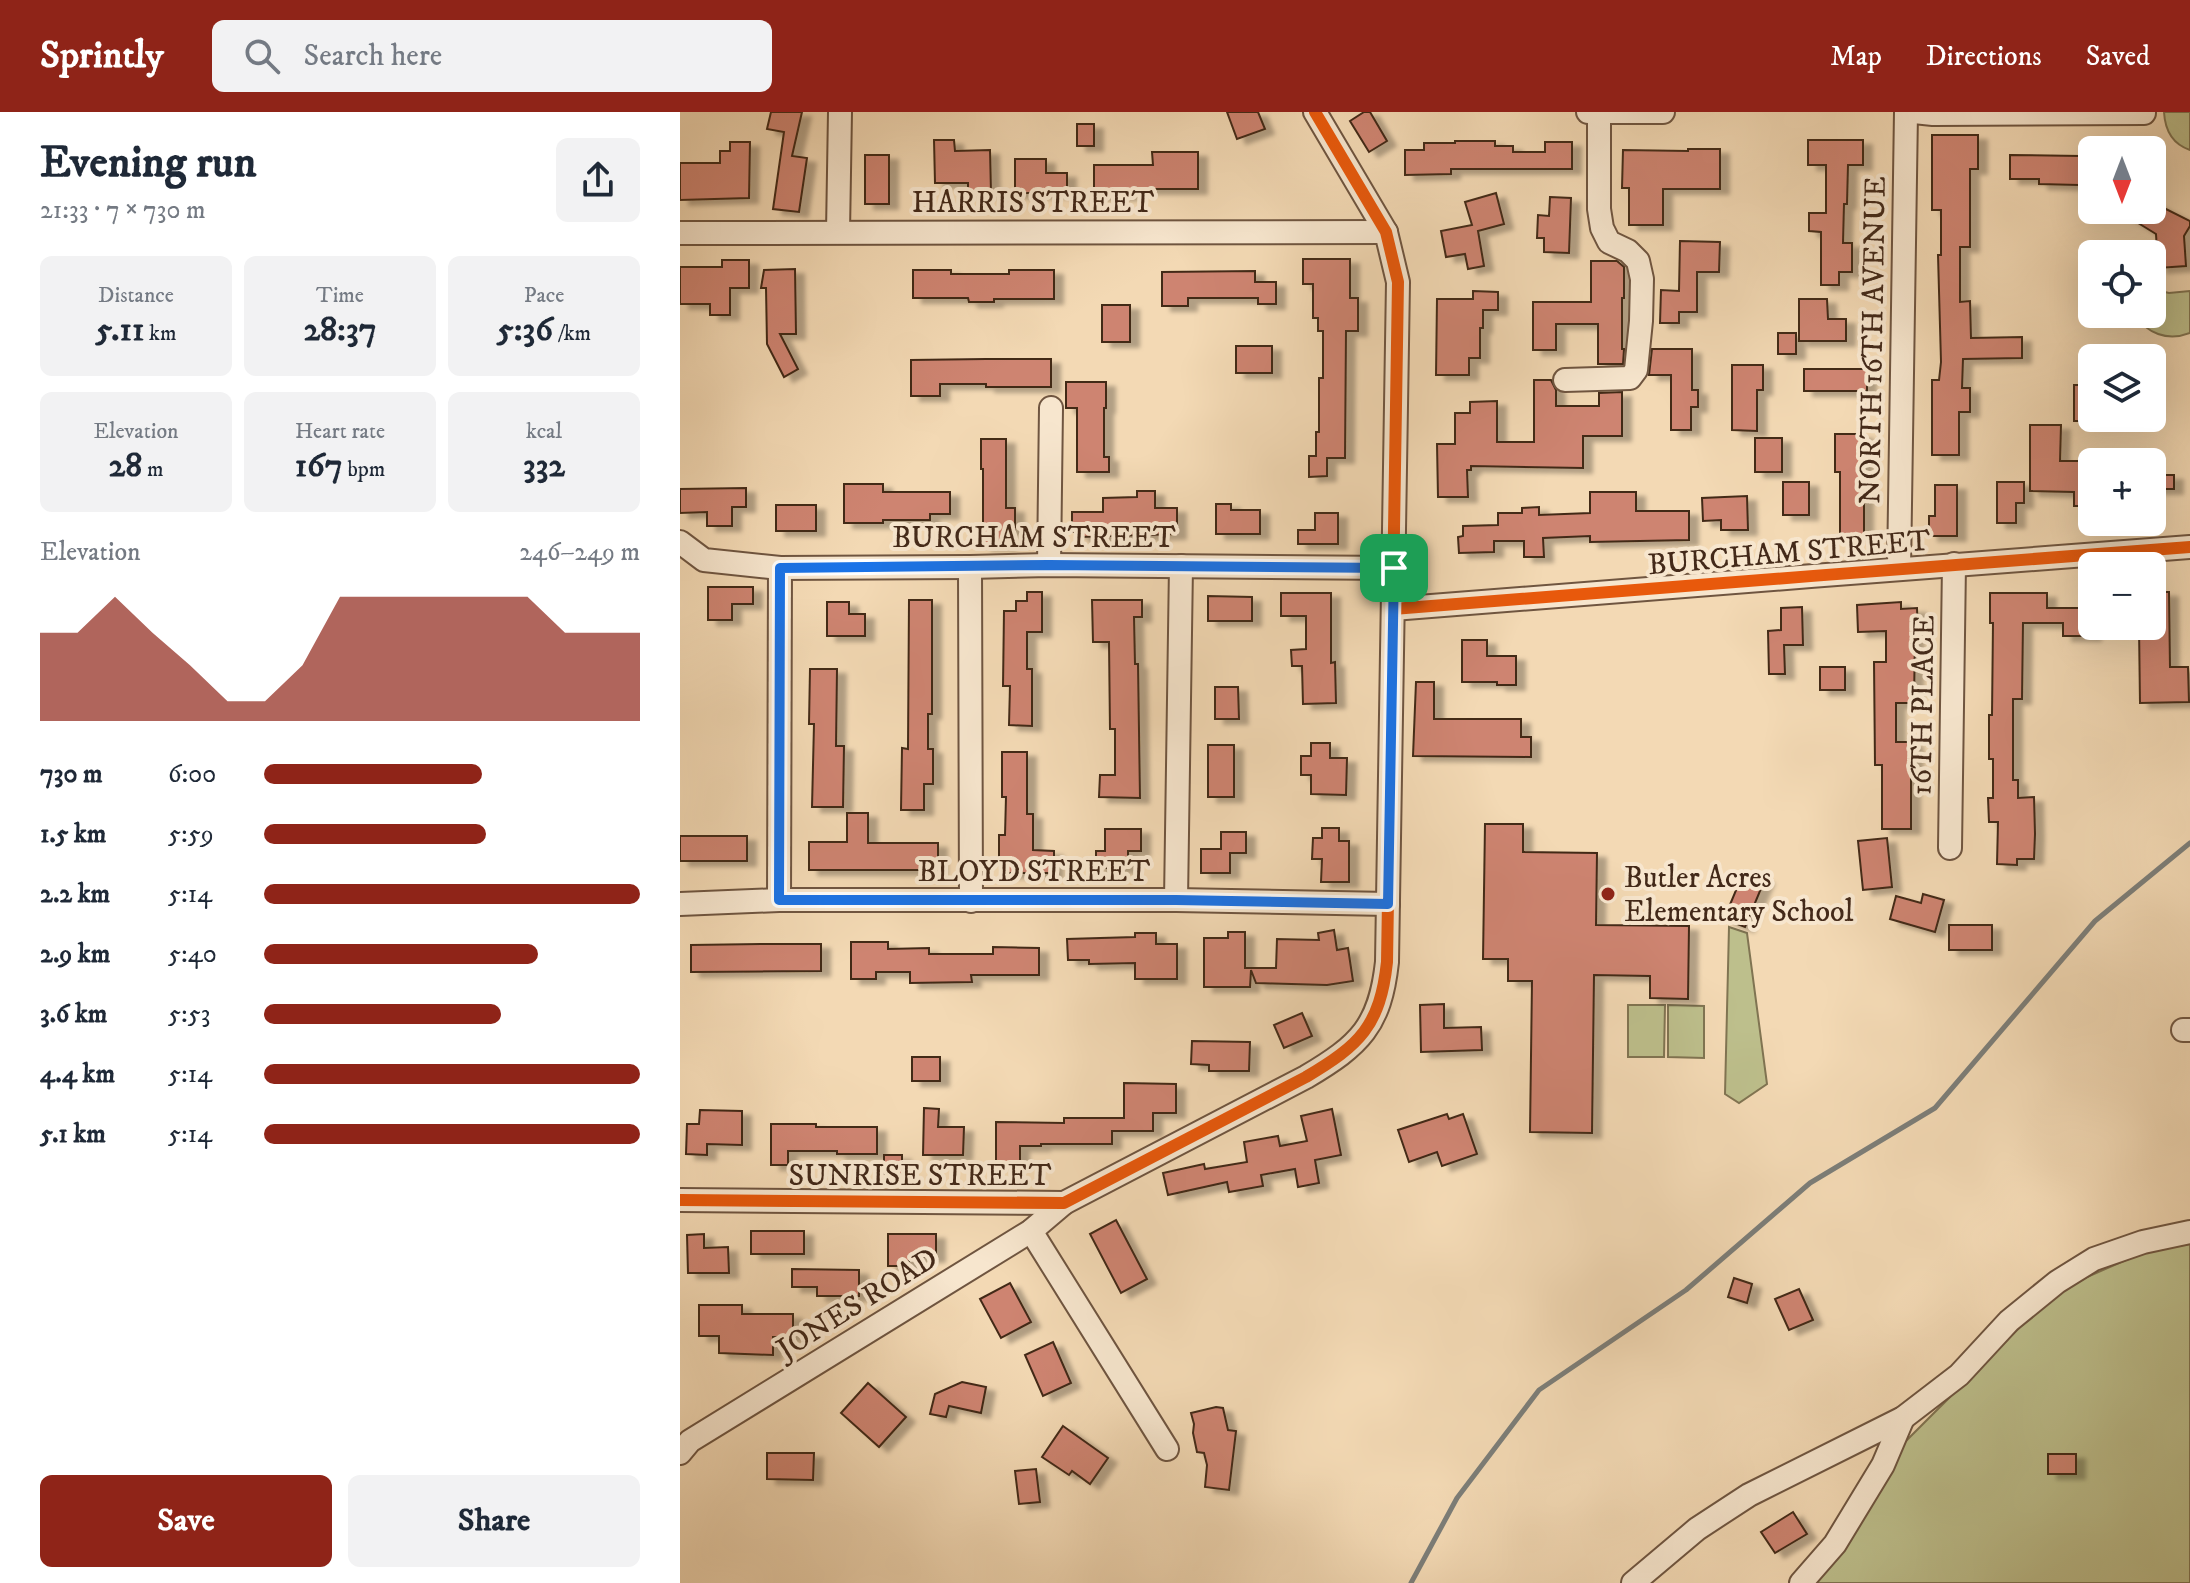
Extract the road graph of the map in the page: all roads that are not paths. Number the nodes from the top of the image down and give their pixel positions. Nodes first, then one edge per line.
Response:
1 (840, 112) edge
2 (1315, 112) edge
3 (1587, 112) edge
4 (1599, 112) edge
5 (1663, 112) edge
6 (1906, 112) edge
7 (1914, 112) edge
8 (2144, 113) edge
9 (838, 232) junction
10 (1386, 232) junction
11 (680, 233) edge
12 (1565, 380) dead end
13 (1051, 408) dead end
14 (680, 542) edge
15 (2190, 547) edge
16 (1954, 564) junction
17 (1049, 565) junction
18 (1181, 566) junction
19 (970, 567) junction
20 (780, 568) junction
21 (1394, 568) junction
22 (1899, 569) junction
23 (1393, 609) junction
24 (1950, 848) dead end
25 (779, 900) junction
26 (1176, 900) junction
27 (971, 901) junction
28 (680, 904) edge
29 (1388, 904) junction
30 (680, 1200) edge
31 (1064, 1203) junction
32 (1031, 1231) junction
33 (2190, 1232) edge
34 (1903, 1418) junction
35 (1167, 1449) dead end
36 (680, 1453) edge
37 (1633, 1583) edge
38 (1801, 1583) edge

1 - 9 street
2 - 10 street, SUNRISE STREET
3 - 4 street
4 - 5 street
4 - 12 street
6 - 22 street, NORTH 16TH AVENUE
7 - 8 street
9 - 10 street, HARRIS STREET
9 - 11 street, HARRIS STREET
10 - 21 street, SUNRISE STREET
13 - 17 street
14 - 20 street, BURCHAM STREET
15 - 16 street, BURCHAM STREET
16 - 22 street, BURCHAM STREET
16 - 24 street, 16TH PLACE
17 - 18 street, BURCHAM STREET
17 - 19 street, BURCHAM STREET
18 - 21 street, BURCHAM STREET
18 - 26 street
19 - 20 street, BURCHAM STREET
19 - 27 street
20 - 25 street
21 - 23 street, SUNRISE STREET
22 - 23 street, BURCHAM STREET
23 - 29 street, SUNRISE STREET
25 - 27 street, BLOYD STREET
25 - 28 street, BLOYD STREET
26 - 27 street, BLOYD STREET
26 - 29 street, BLOYD STREET
29 - 31 street, SUNRISE STREET
30 - 31 street, SUNRISE STREET
31 - 32 street, JONES ROAD
32 - 35 street
32 - 36 street, JONES ROAD
33 - 34 street
34 - 37 street
34 - 38 street

